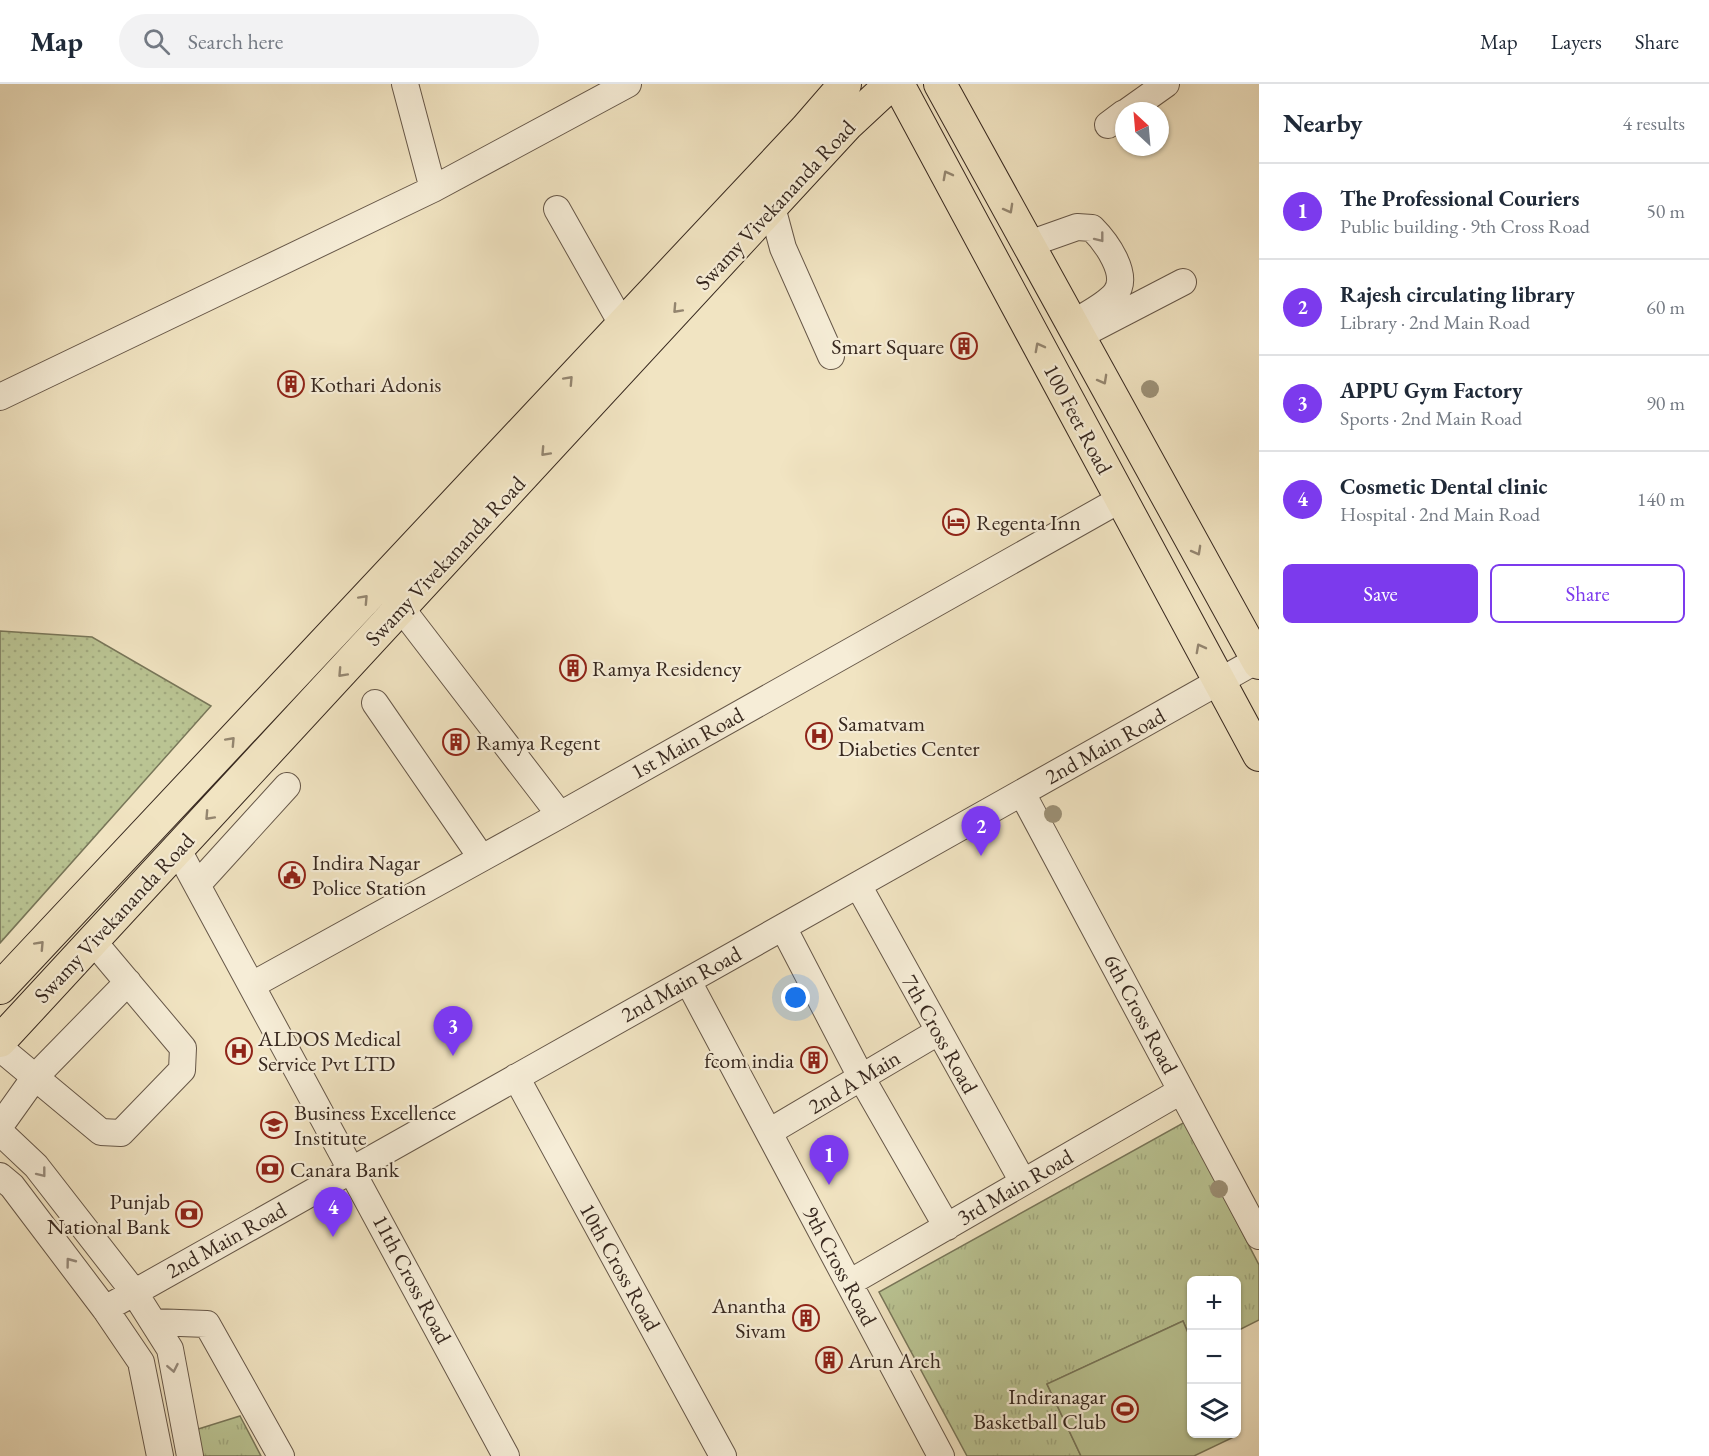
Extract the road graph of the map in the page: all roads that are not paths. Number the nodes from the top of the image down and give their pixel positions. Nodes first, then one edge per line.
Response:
1 (405, 84) edge
2 (628, 84) edge
3 (845, 84) edge
4 (891, 84) edge
5 (898, 84) edge
6 (940, 84) edge
7 (1166, 84) edge
8 (1140, 102) edge
9 (433, 189) junction
10 (772, 207) junction
11 (557, 209) dead end
12 (1029, 244) junction
13 (1183, 282) dead end
14 (622, 324) junction
15 (1076, 330) junction
16 (831, 356) dead end
17 (0, 397) edge
18 (1121, 499) junction
19 (402, 608) junction
20 (1258, 661) edge
21 (1218, 682) junction
22 (375, 704) dead end
23 (1259, 755) edge
24 (287, 786) dead end
25 (1022, 792) junction
26 (560, 815) junction
27 (178, 850) junction
28 (481, 857) junction
29 (197, 885) junction
30 (858, 885) junction
31 (783, 927) junction
32 (93, 941) junction
33 (688, 981) junction
34 (128, 982) junction
35 (252, 985) junction
36 (0, 988) edge
37 (938, 1032) junction
38 (0, 1041) edge
39 (0, 1048) edge
40 (35, 1077) junction
41 (516, 1077) junction
42 (861, 1077) junction
43 (1182, 1091) junction
44 (0, 1126) edge
45 (0, 1132) edge
46 (769, 1132) junction
47 (353, 1169) junction
48 (0, 1176) edge
49 (1023, 1182) junction
50 (947, 1227) junction
51 (1259, 1236) edge
52 (849, 1283) junction
53 (134, 1292) junction
54 (105, 1309) junction
55 (153, 1322) junction
56 (160, 1456) edge
57 (190, 1456) edge
58 (281, 1456) edge
59 (507, 1456) edge
60 (723, 1456) edge
61 (941, 1456) edge

1 - 9 street
2 - 9 street
3 - 14 main road, Swamy Vivekananda Road
4 - 10 main road, Swamy Vivekananda Road
18 -> 5 main road, 100 Feet Road
6 -> 12 main road, 100 Feet Road
7 - 8 street
9 - 17 street
10 - 16 street
10 -> 19 main road, Swamy Vivekananda Road
11 - 14 street
12 - 15 main road, 100 Feet Road
12 -> 15 street
13 - 15 street
36 -> 14 main road, Swamy Vivekananda Road
15 -> 20 main road, 100 Feet Road
21 -> 18 main road, 100 Feet Road
18 - 26 street, 1st Main Road
19 - 26 street
19 -> 27 main road, Swamy Vivekananda Road
20 - 21 street, 2nd Main Road
21 - 23 main road, 100 Feet Road
21 - 25 street, 2nd Main Road
22 - 28 street
24 - 29 street
25 - 30 street, 2nd Main Road
25 - 43 street, 6th Cross Road
26 - 28 street, 1st Main Road
27 - 29 street, 11th Cross Road
27 - 32 main road, Swamy Vivekananda Road
28 - 35 street, 1st Main Road
29 - 35 street, 11th Cross Road
30 - 31 street, 2nd Main Road
30 - 37 street, 7th Cross Road
31 - 33 street, 2nd Main Road
31 - 42 street
32 - 34 street
32 - 38 main road, Swamy Vivekananda Road
33 - 41 street, 2nd Main Road
33 - 46 street, 9th Cross Road
34 - 40 street
34 - 40 street
35 - 47 street, 11th Cross Road
37 - 42 street, 2nd A Main
37 - 49 street, 7th Cross Road
39 - 40 street
40 - 44 street
41 - 47 street, 2nd Main Road
41 - 60 street, 10th Cross Road
42 - 46 street, 2nd A Main
42 - 50 street
43 - 49 street, 3rd Main Road
43 - 51 street, 6th Cross Road
45 -> 53 street
46 - 52 street, 9th Cross Road
47 - 53 street, 2nd Main Road
47 - 59 street, 11th Cross Road
54 -> 48 street
49 - 50 street, 3rd Main Road
50 - 52 street, 3rd Main Road
52 - 61 street, 9th Cross Road
53 - 54 street, 2nd Main Road
53 - 55 street
54 - 56 street
55 -> 57 street
55 - 58 street

